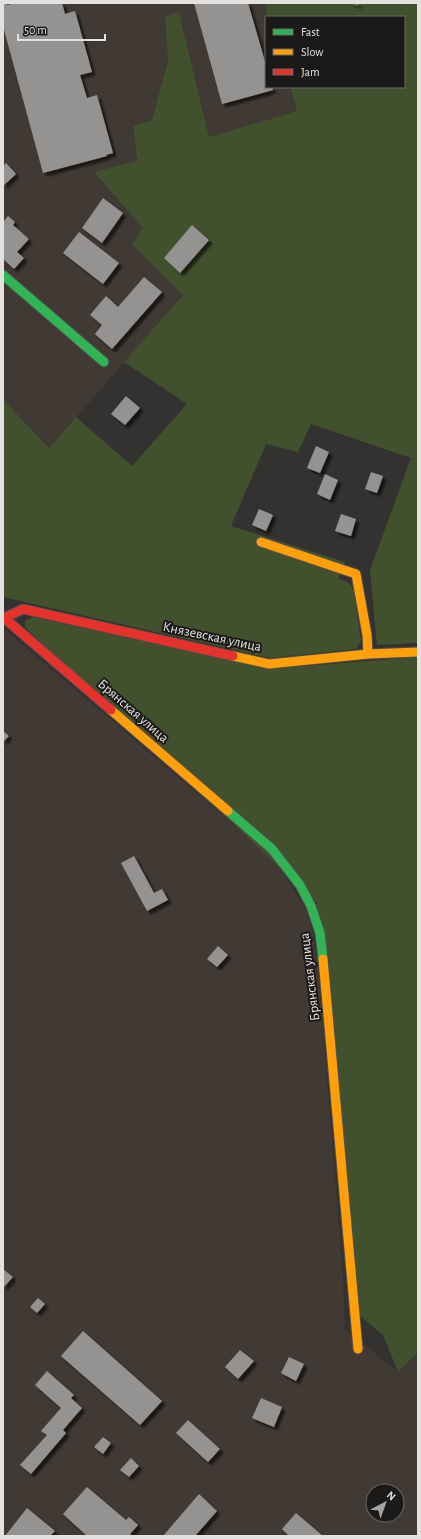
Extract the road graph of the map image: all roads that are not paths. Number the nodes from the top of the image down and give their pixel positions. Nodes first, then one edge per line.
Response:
1 (3, 275) edge
2 (104, 362) dead end
3 (261, 542) dead end
4 (4, 618) edge
5 (418, 652) edge
6 (368, 654) junction
7 (358, 1349) dead end

1 - 2 street
3 - 6 street
4 - 6 street, Князевская улица
4 - 7 street, Брянская улица
5 - 6 street, Князевская улица

